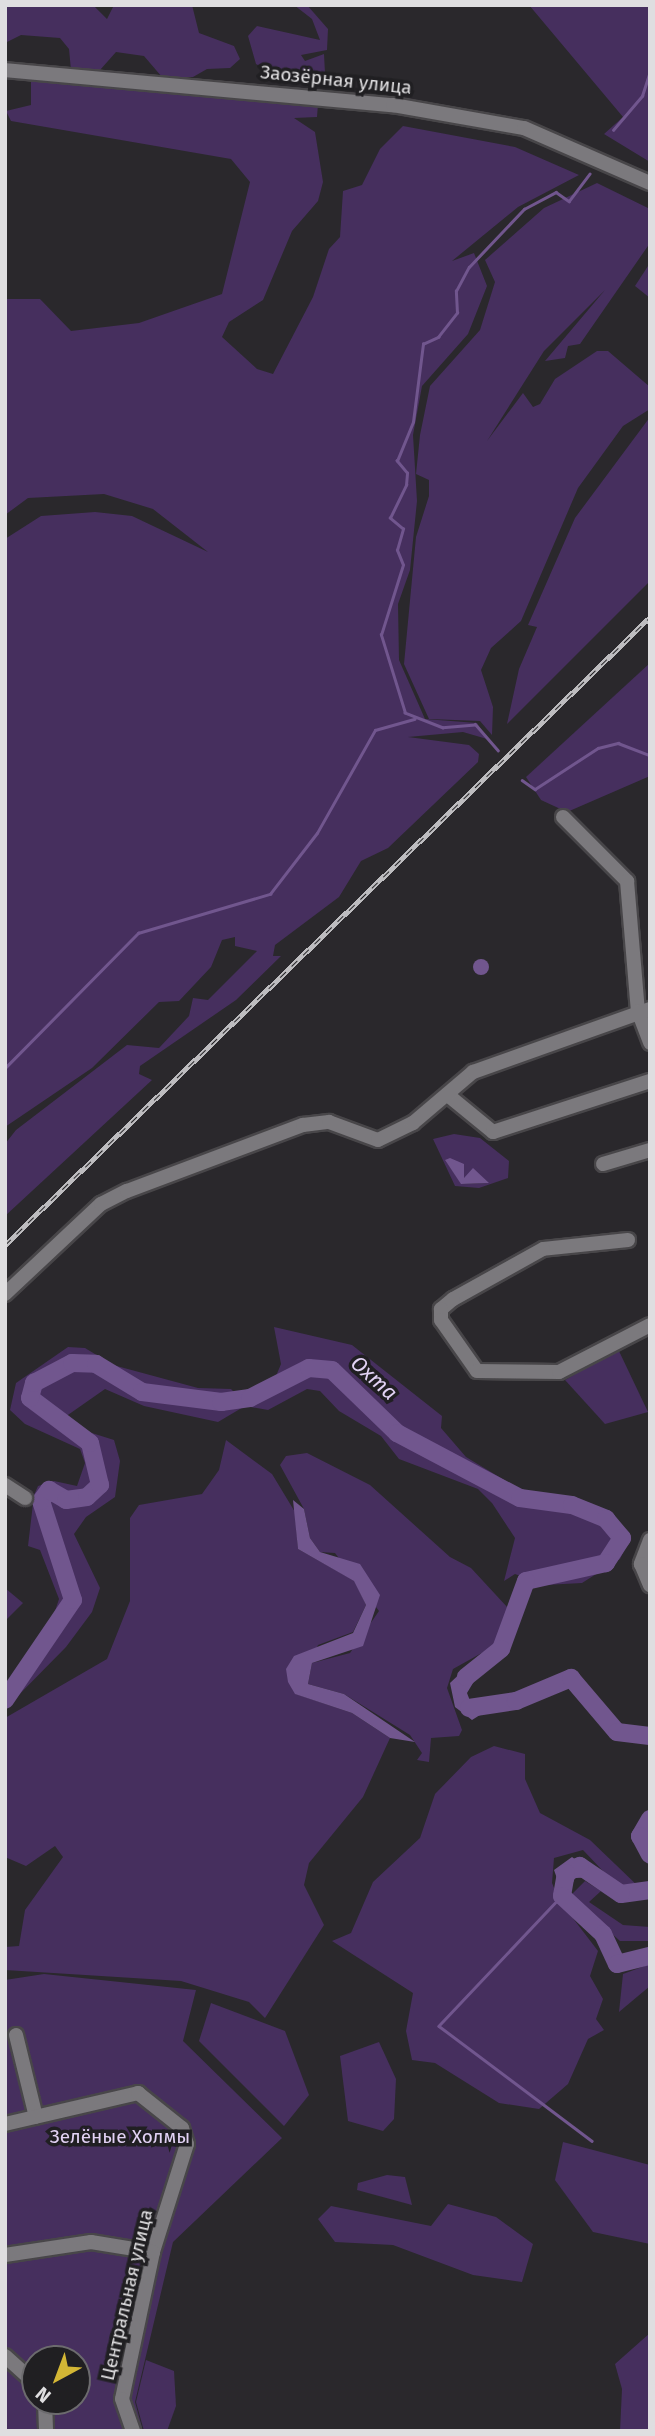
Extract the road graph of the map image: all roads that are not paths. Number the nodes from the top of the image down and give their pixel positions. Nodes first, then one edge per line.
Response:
1 (5, 70) edge
2 (650, 183) edge
3 (563, 817) dead end
4 (644, 1010) edge
5 (650, 1043) edge
6 (650, 1081) edge
7 (449, 1096) junction
8 (650, 1150) edge
9 (603, 1164) dead end
10 (628, 1240) dead end
11 (5, 1294) edge
12 (650, 1325) edge
13 (5, 1485) edge
14 (25, 1498) dead end
15 (650, 1540) edge
16 (650, 1585) edge
17 (16, 2035) dead end
18 (36, 2117) junction
19 (5, 2124) edge
20 (153, 2252) junction
21 (5, 2255) edge
22 (5, 2356) edge
23 (21, 2370) edge
24 (132, 2431) edge

1 - 2 street, Заозёрная улица
3 - 4 street
4 - 5 street
4 - 7 street
6 - 7 street
7 - 11 street
8 - 9 street
10 - 12 street
13 - 14 street
15 - 16 street
17 - 18 street
18 - 19 street
18 - 20 street, Центральная улица
20 - 21 street
20 - 24 street, Центральная улица
22 - 23 street

